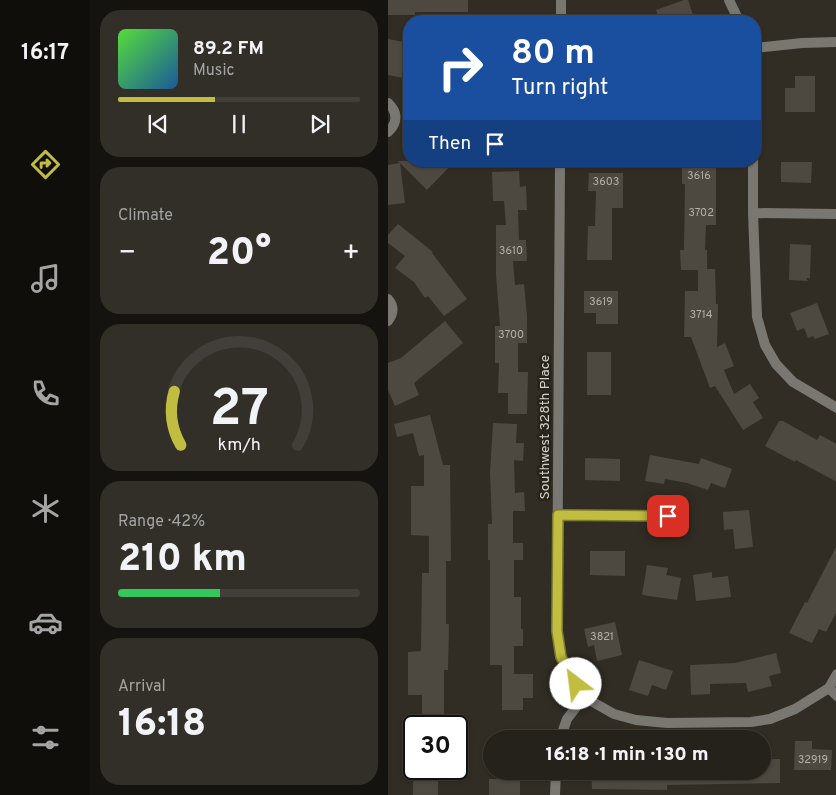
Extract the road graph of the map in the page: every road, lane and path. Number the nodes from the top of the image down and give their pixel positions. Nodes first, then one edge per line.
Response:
1 (561, 0) edge
2 (729, 0) edge
3 (560, 15) edge
4 (736, 15) edge
5 (836, 42) edge
6 (761, 47) edge
7 (388, 103) edge
8 (388, 132) edge
9 (560, 167) edge
10 (752, 167) edge
11 (753, 212) junction
12 (836, 214) edge
13 (388, 298) edge
14 (388, 321) edge
15 (836, 408) edge
16 (558, 515) junction
17 (682, 525) dead end
18 (836, 674) edge
19 (828, 688) junction
20 (836, 696) edge
21 (584, 697) junction
22 (563, 730) edge
23 (556, 780) edge
24 (555, 795) edge

1 - 3 street
2 - 4 street
5 - 6 street
7 - 8 street
9 - 16 street, Southwest 328th Place
10 - 11 street
11 - 12 street
11 - 15 street
13 - 14 street
16 - 17 street
16 - 21 street, Southwest 328th Place
18 - 19 street
19 - 20 street
19 - 21 street
21 - 22 street
23 - 24 street

